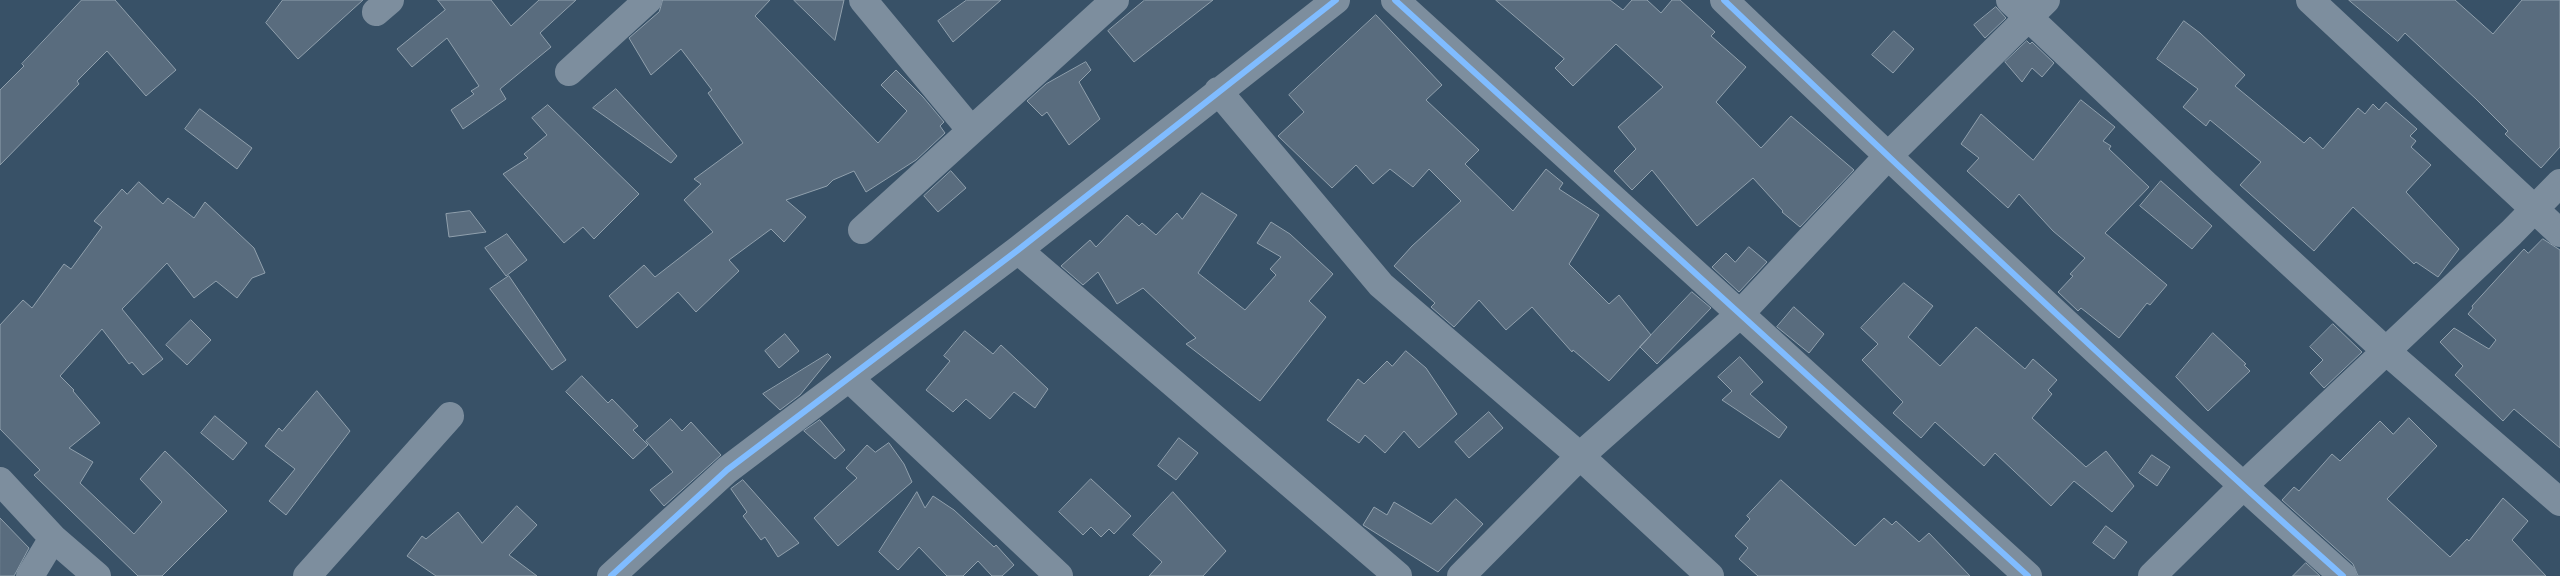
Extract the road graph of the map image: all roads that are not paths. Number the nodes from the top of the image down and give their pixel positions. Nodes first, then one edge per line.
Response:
1 (648, 0) edge
2 (1114, 0) edge
3 (1336, 0) edge
4 (1395, 0) edge
5 (1724, 0) edge
6 (2310, 0) edge
7 (873, 4) edge
8 (2028, 6) edge
9 (569, 72) dead end
10 (1218, 91) junction
11 (970, 129) junction
12 (1888, 156) junction
13 (2560, 183) edge
14 (2534, 210) junction
15 (862, 230) dead end
16 (2560, 233) edge
17 (1018, 250) junction
18 (1739, 315) junction
19 (2386, 351) junction
20 (850, 379) junction
21 (450, 416) dead end
22 (1580, 456) junction
23 (0, 481) edge
24 (2243, 486) junction
25 (2560, 502) edge
26 (53, 538) junction
27 (30, 576) edge
28 (96, 576) edge
29 (307, 576) edge
30 (611, 576) edge
31 (1059, 576) edge
32 (1398, 576) edge
33 (1461, 576) edge
34 (1710, 576) edge
35 (2028, 576) edge
36 (2152, 576) edge
37 (2343, 576) edge

1 - 9 street
2 - 11 street
3 - 10 street
4 - 18 street
5 - 12 street
6 - 14 street
7 - 11 street
8 - 12 street
8 - 19 street
10 - 17 street
10 - 22 street
11 - 15 street
12 - 18 street
12 - 24 street
13 - 14 street
14 - 16 street
14 - 19 street
17 - 20 street
17 - 32 street
18 - 22 street
18 - 35 street
19 - 24 street
19 - 25 street
20 - 30 street
20 - 31 street
21 - 29 street
22 - 33 street
22 - 34 street
23 - 26 street
24 - 36 street
24 - 37 street
26 - 27 street
26 - 28 street

